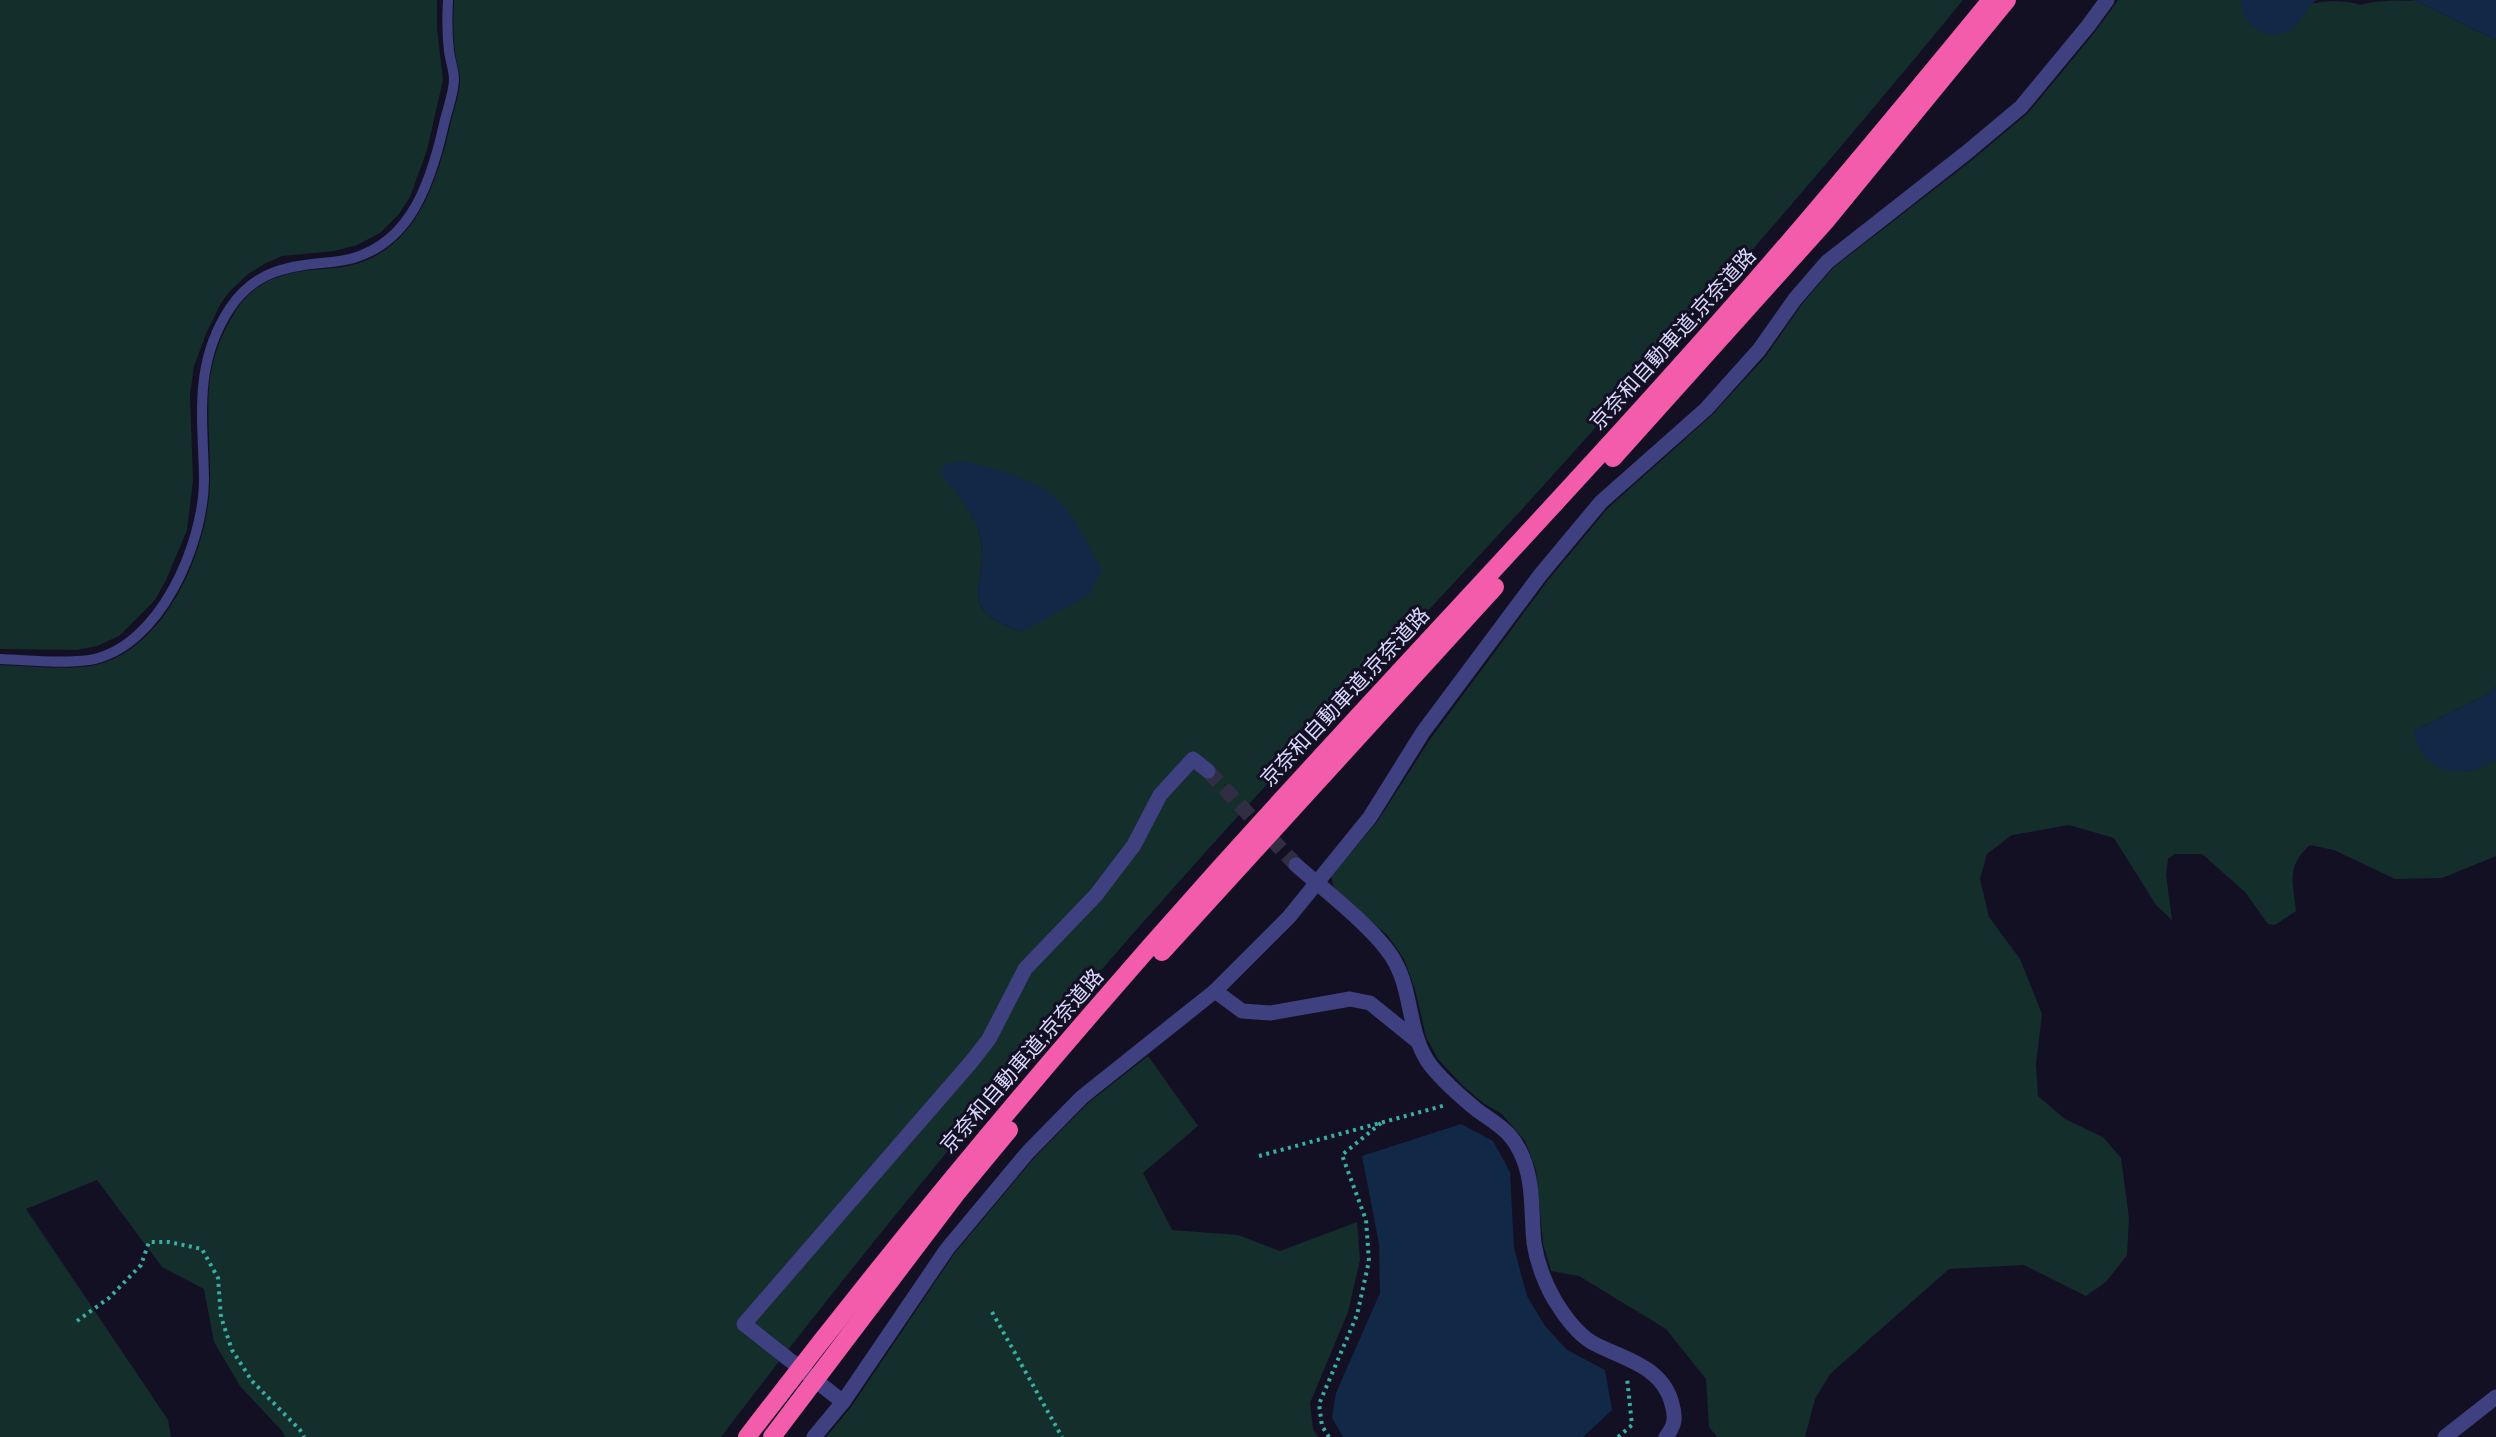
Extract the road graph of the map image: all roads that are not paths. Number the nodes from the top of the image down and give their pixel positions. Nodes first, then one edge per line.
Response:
1 (448, 0) edge
2 (1991, 0) edge
3 (2007, 0) edge
4 (2107, 0) edge
5 (0, 659) edge
6 (1208, 771) tunnel mouth
7 (1296, 865) tunnel mouth
8 (1315, 882) junction
9 (1215, 991) junction
10 (1417, 1041) junction
11 (2496, 1397) edge
12 (840, 1399) junction
13 (747, 1437) edge
14 (772, 1437) edge
15 (814, 1437) edge
16 (1666, 1437) edge
17 (2445, 1437) edge

1 - 5 lane
2 - 13 highway, 京奈和自動車道;京奈道路
3 - 14 highway, 京奈和自動車道;京奈道路
4 - 8 street
6 - 12 street
7 - 8 street
8 - 9 street
8 - 10 street
9 - 10 street
9 - 12 street
10 - 16 street
11 - 17 street
12 - 15 street

